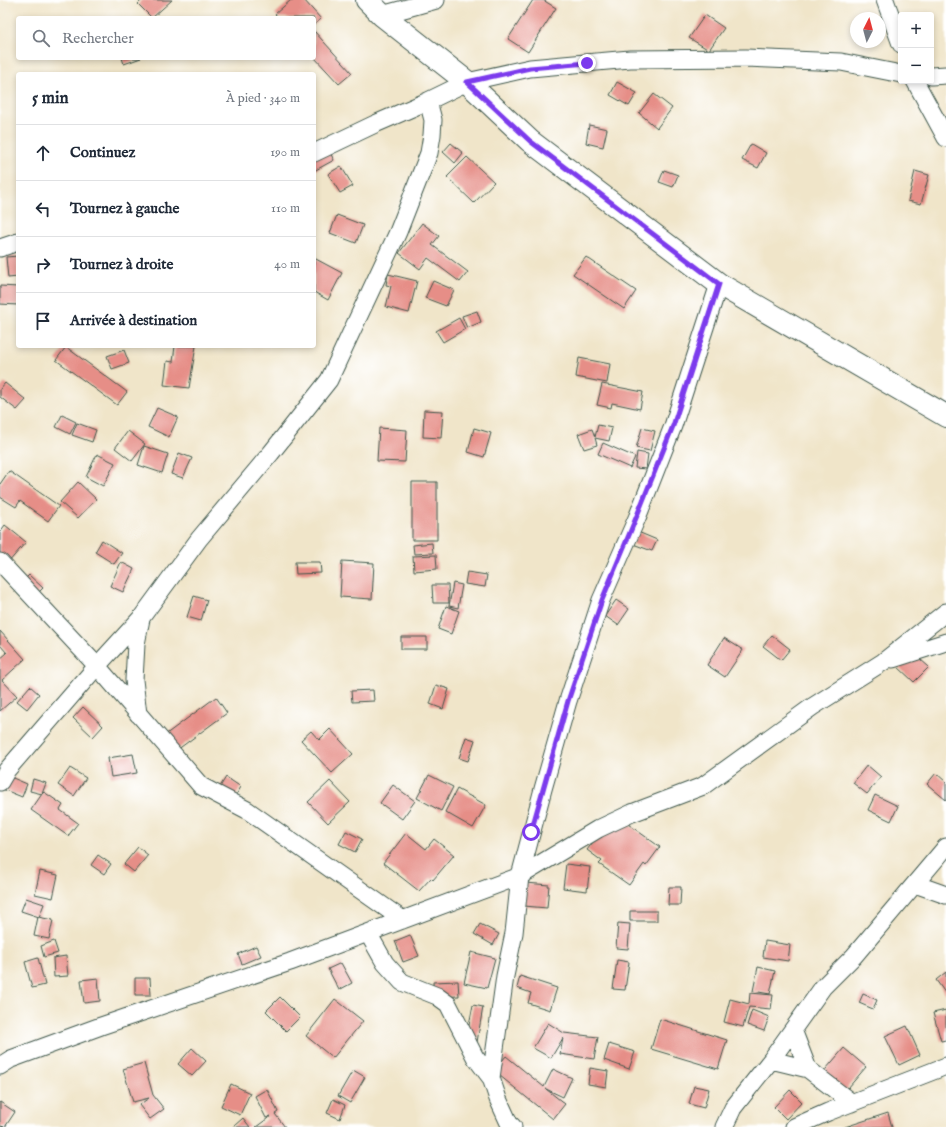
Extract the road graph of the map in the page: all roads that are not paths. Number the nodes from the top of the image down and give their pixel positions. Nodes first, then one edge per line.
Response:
1 (434, 0) edge
2 (886, 0) edge
3 (375, 7) edge
4 (898, 35) edge
5 (898, 73) edge
6 (946, 75) edge
7 (934, 76) edge
8 (467, 82) junction
9 (917, 84) edge
10 (428, 101) junction
11 (946, 138) edge
12 (316, 152) edge
13 (16, 243) edge
14 (0, 248) edge
15 (719, 284) junction
16 (946, 416) edge
17 (0, 562) edge
18 (946, 612) edge
19 (141, 618) junction
20 (946, 642) edge
21 (883, 662) junction
22 (97, 666) junction
23 (138, 714) junction
24 (0, 782) edge
25 (946, 847) edge
26 (520, 876) junction
27 (915, 884) junction
28 (946, 894) edge
29 (403, 920) junction
30 (368, 933) junction
31 (793, 1030) junction
32 (771, 1060) junction
33 (0, 1066) edge
34 (946, 1066) edge
35 (808, 1069) junction
36 (491, 1078) junction
37 (852, 1102) junction
38 (513, 1127) edge
39 (724, 1127) edge
40 (794, 1127) edge

1 - 3 street
2 - 4 street
3 - 8 main road
5 - 8 street
6 - 7 street
8 - 10 street
8 - 15 main road
9 - 11 street
10 - 12 street
10 - 19 street
13 - 14 street
15 - 16 main road
15 - 26 street
17 - 22 street
18 - 21 street
19 - 22 street
19 - 23 street
20 - 21 street
21 - 26 street
22 - 23 street
22 - 24 street
23 - 29 street
25 - 27 street
26 - 29 street
26 - 36 street
27 - 28 street
27 - 31 street
29 - 30 street
30 - 33 street
30 - 36 street
31 - 32 street
31 - 35 street
32 - 35 street
32 - 39 street
34 - 37 street
35 - 37 street
36 - 38 street
37 - 40 street

